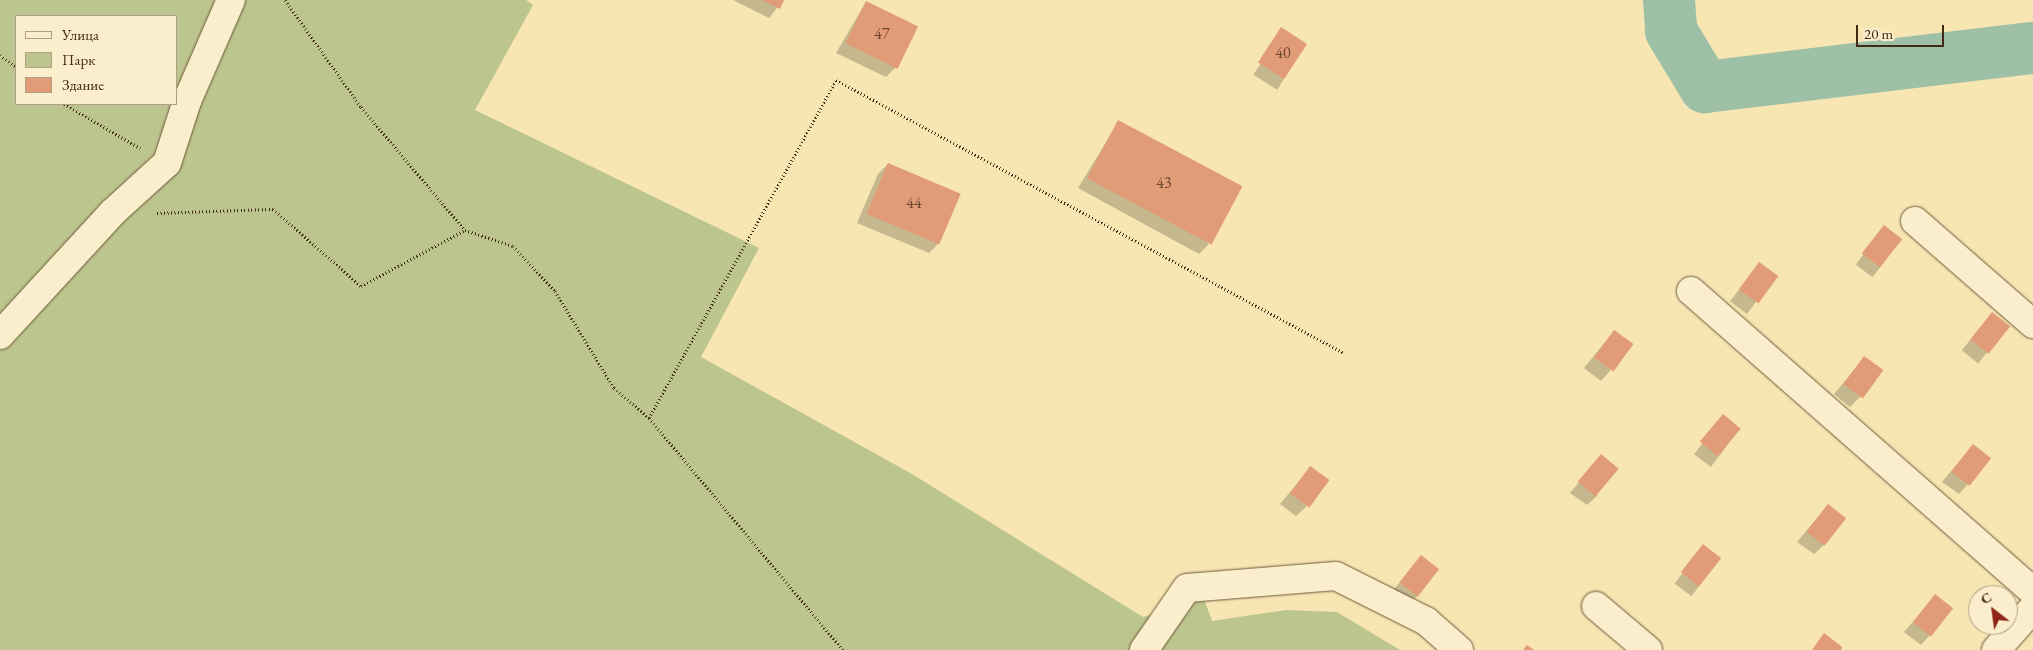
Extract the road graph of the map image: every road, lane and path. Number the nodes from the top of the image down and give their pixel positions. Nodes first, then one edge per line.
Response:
1 (231, 0) edge
2 (285, 0) edge
3 (0, 54) edge
4 (15, 66) edge
5 (66, 105) edge
6 (167, 164) junction
7 (112, 213) junction
8 (1915, 221) dead end
9 (465, 230) junction
10 (1691, 291) dead end
11 (2033, 324) edge
12 (0, 335) edge
13 (1344, 354) dead end
14 (650, 418) junction
15 (2033, 591) edge
16 (1596, 606) dead end
17 (2033, 608) edge
18 (843, 650) edge
19 (1144, 650) edge
20 (1459, 650) edge
21 (1648, 650) edge
22 (1996, 650) edge

1 - 6 street
2 - 9 path
3 - 4 path
5 - 6 path
6 - 7 street
7 - 9 path
7 - 12 street
8 - 11 street
9 - 14 path
10 - 15 street
13 - 14 path
14 - 18 path
16 - 21 street
17 - 22 street
19 - 20 street

